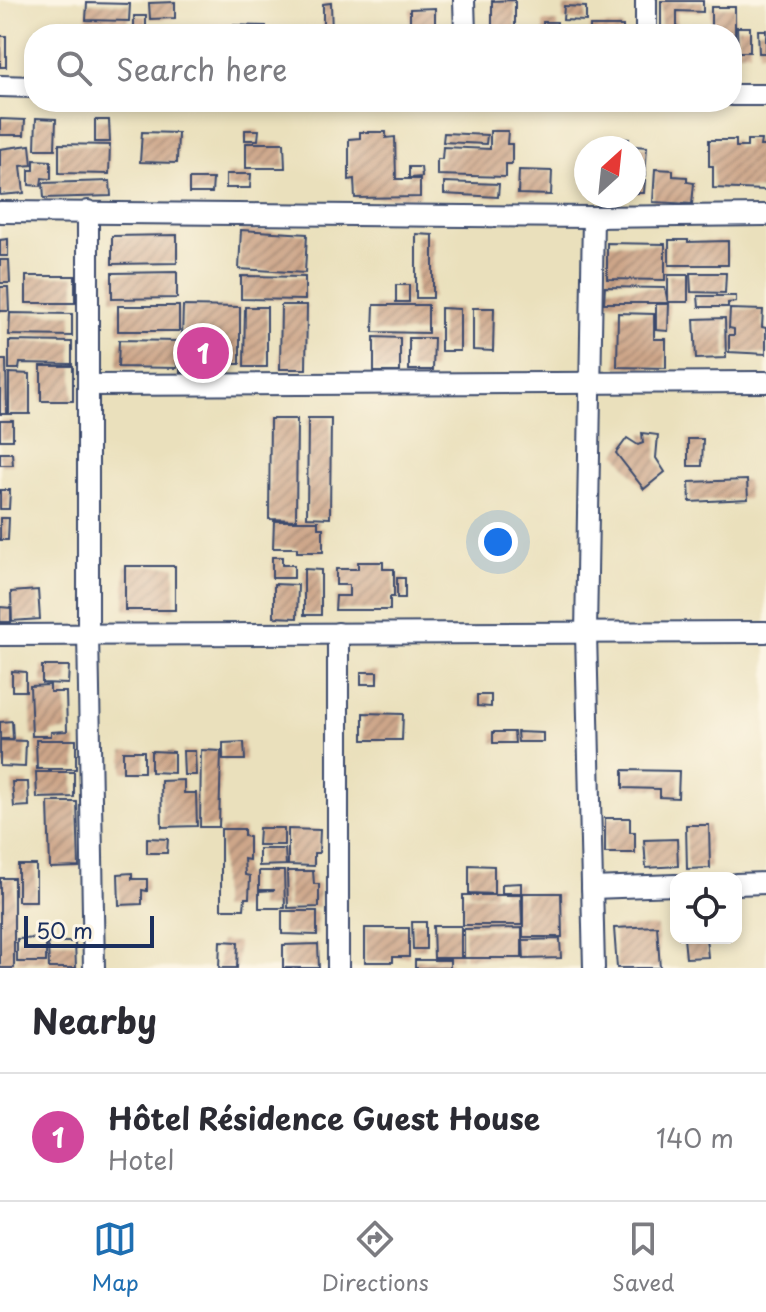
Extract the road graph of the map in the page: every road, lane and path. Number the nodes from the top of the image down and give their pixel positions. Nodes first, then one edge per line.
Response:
1 (464, 0) edge
2 (646, 0) edge
3 (465, 24) edge
4 (646, 24) edge
5 (0, 86) edge
6 (24, 87) edge
7 (742, 95) edge
8 (766, 95) edge
9 (88, 211) junction
10 (0, 212) edge
11 (766, 215) edge
12 (593, 217) junction
13 (766, 382) edge
14 (591, 383) junction
15 (89, 385) junction
16 (766, 632) edge
17 (88, 633) junction
18 (338, 633) junction
19 (586, 633) junction
20 (0, 635) edge
21 (766, 883) edge
22 (742, 884) edge
23 (670, 885) edge
24 (592, 888) junction
25 (94, 968) edge
26 (338, 968) edge
27 (594, 968) edge

1 - 3 street
2 - 4 street
5 - 6 street
7 - 8 street
9 - 10 street
9 - 12 street
9 - 15 street
11 - 12 street
12 - 14 street
13 - 14 street
14 - 15 street
14 - 19 street
15 - 17 street
16 - 19 street
17 - 18 street
17 - 20 street
17 - 25 street
18 - 19 street
18 - 26 street
19 - 24 street
21 - 22 street
23 - 24 street
24 - 27 street

